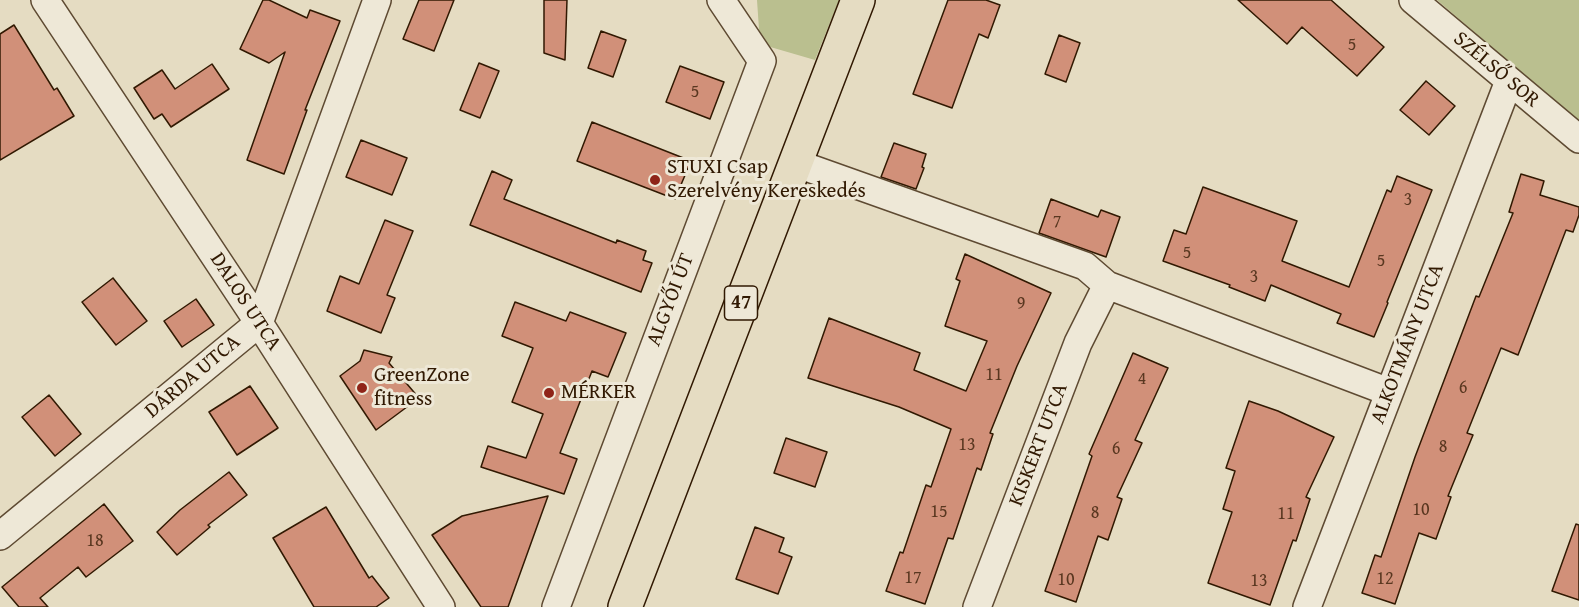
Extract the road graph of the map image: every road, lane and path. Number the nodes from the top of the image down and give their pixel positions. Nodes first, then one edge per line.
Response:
1 (45, 0) edge
2 (377, 0) edge
3 (722, 0) edge
4 (858, 0) edge
5 (1413, 0) edge
6 (1509, 81) junction
7 (1579, 139) edge
8 (795, 163) junction
9 (1107, 285) junction
10 (259, 323) junction
11 (1389, 393) junction
12 (0, 536) edge
13 (441, 607) edge
14 (556, 607) edge
15 (625, 607) edge
16 (977, 607) edge
17 (1307, 607) edge

1 - 10 street, DALOS UTCA
2 - 10 street, DÁRDA UTCA
3 - 14 street, ALGYŐI ÚT
4 - 8 main road, 47
5 - 6 street, SZÉLSŐ SOR
6 - 7 street, SZÉLSŐ SOR
6 - 11 street, ALKOTMÁNY UTCA
8 - 9 street
8 - 15 main road, 47
9 - 11 street
9 - 16 street, KISKERT UTCA
10 - 12 street, DÁRDA UTCA
10 - 13 street, DALOS UTCA
11 - 17 street, ALKOTMÁNY UTCA

